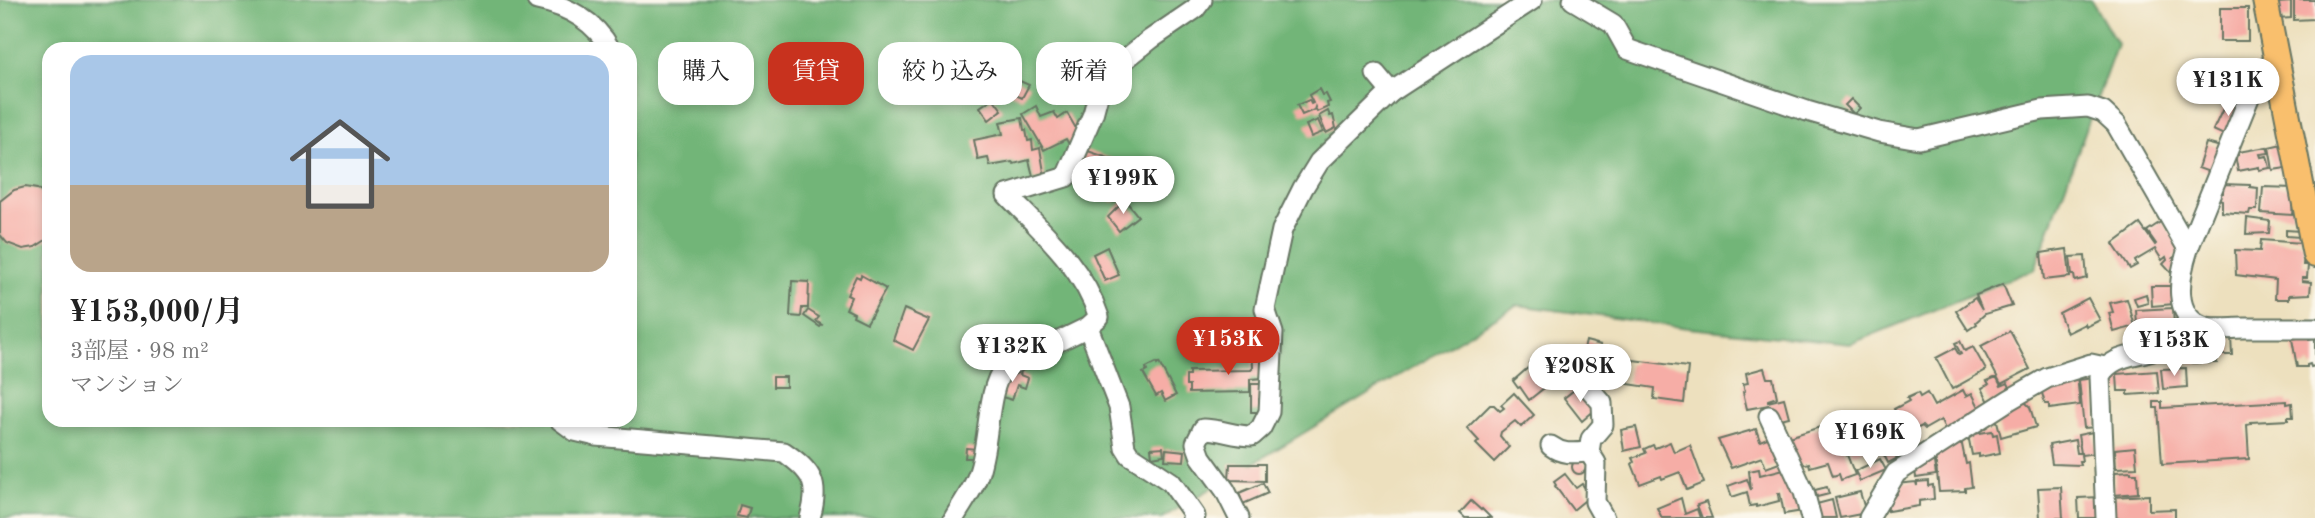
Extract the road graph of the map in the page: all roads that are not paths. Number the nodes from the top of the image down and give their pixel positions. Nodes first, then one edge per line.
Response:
1 (537, 0) edge
2 (1202, 0) edge
3 (1532, 0) edge
4 (1573, 0) edge
5 (2265, 0) edge
6 (606, 42) edge
7 (2275, 61) junction
8 (1376, 74) dead end
9 (1391, 92) junction
10 (2188, 249) junction
11 (2315, 255) edge
12 (2190, 319) junction
13 (1088, 327) junction
14 (2315, 328) edge
15 (1561, 356) dead end
16 (2105, 367) junction
17 (1769, 416) dead end
18 (570, 427) edge
19 (1551, 446) dead end
20 (1589, 452) junction
21 (810, 518) edge
22 (954, 518) edge
23 (1192, 518) edge
24 (1239, 518) edge
25 (1604, 518) edge
26 (1811, 518) edge
27 (1869, 518) edge
28 (2106, 518) edge

1 - 6 street
2 - 13 street
3 - 9 street
4 - 10 street
5 - 7 main road
7 - 10 street
7 - 11 main road
8 - 9 street
9 - 24 street
10 - 12 street
12 - 14 street
12 - 16 street
13 - 22 street
13 - 23 street
15 - 20 street
16 - 27 street
16 - 28 street
17 - 26 street
18 - 21 street
19 - 20 street
20 - 25 street

